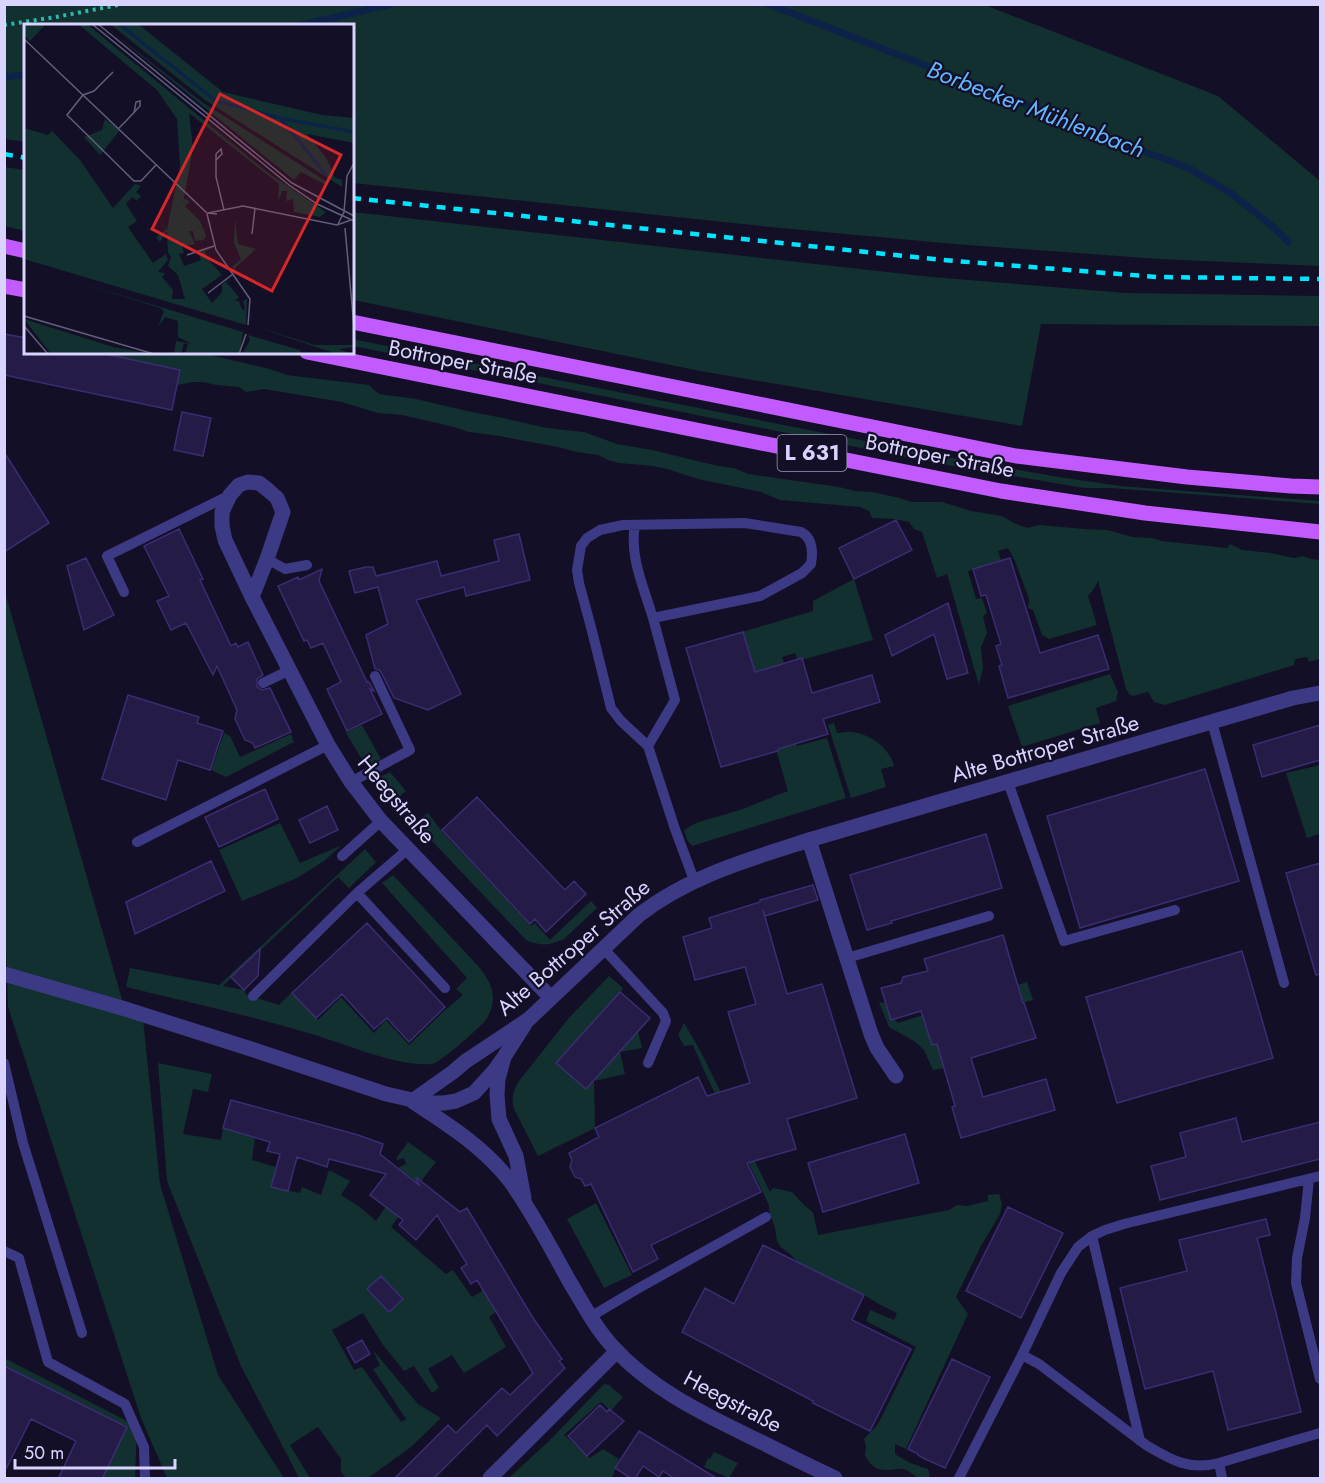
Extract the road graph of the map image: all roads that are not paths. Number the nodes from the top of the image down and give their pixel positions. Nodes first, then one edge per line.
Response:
1 (4, 246) edge
2 (24, 251) edge
3 (4, 286) edge
4 (24, 290) edge
5 (354, 322) edge
6 (317, 354) edge
7 (1320, 487) edge
8 (230, 495) junction
9 (635, 525) junction
10 (1320, 532) edge
11 (267, 559) junction
12 (307, 565) dead end
13 (124, 592) dead end
14 (252, 597) junction
15 (653, 618) junction
16 (290, 670) junction
17 (375, 676) dead end
18 (263, 683) dead end
19 (1320, 684) edge
20 (1320, 693) edge
21 (1293, 698) junction
22 (1212, 722) junction
23 (328, 745) junction
24 (648, 746) junction
25 (351, 782) junction
26 (1008, 782) junction
27 (381, 821) junction
28 (809, 840) junction
29 (137, 842) dead end
30 (408, 849) junction
31 (342, 856) dead end
32 (694, 880) junction
33 (357, 893) junction
34 (1175, 910) dead end
35 (989, 916) dead end
36 (603, 948) junction
37 (847, 958) junction
38 (4, 974) edge
39 (1284, 983) dead end
40 (445, 988) dead end
41 (253, 996) dead end
42 (550, 998) junction
43 (528, 1019) junction
44 (504, 1057) junction
45 (4, 1063) edge
46 (648, 1063) dead end
47 (896, 1076) dead end
48 (412, 1101) junction
49 (1320, 1176) edge
50 (1309, 1179) junction
51 (525, 1204) junction
52 (766, 1217) dead end
53 (1092, 1236) junction
54 (4, 1251) edge
55 (590, 1317) junction
56 (81, 1333) dead end
57 (617, 1352) junction
58 (1022, 1355) junction
59 (1320, 1379) edge
60 (1320, 1433) edge
61 (1140, 1441) junction
62 (1220, 1463) junction
63 (145, 1479) edge
64 (490, 1479) edge
65 (834, 1479) edge
66 (960, 1479) edge
67 (1222, 1479) edge

1 - 2 main road
3 - 4 main road
5 - 7 main road, Bottroper Straße / L 631
6 - 10 main road, Bottroper Straße / L 631
8 - 11 street
8 - 13 lane
8 - 14 street, Heegstraße
9 - 15 lane
9 - 15 lane
9 - 24 lane
11 - 12 lane
11 - 14 street
14 - 16 street, Heegstraße
15 - 24 lane
16 - 18 lane
16 - 23 street, Heegstraße
17 - 25 lane
19 - 21 street, Alte Bottroper Straße
20 - 21 street, Alte Bottroper Straße
21 - 22 street, Alte Bottroper Straße
22 - 26 street, Alte Bottroper Straße
22 - 39 lane
23 - 25 street, Heegstraße
23 - 29 lane
24 - 32 lane
25 - 27 street, Heegstraße
26 - 28 street, Alte Bottroper Straße
26 - 34 lane
27 - 30 street, Heegstraße
27 - 31 lane
28 - 32 street, Alte Bottroper Straße
28 - 37 street
30 - 33 lane
30 - 42 street, Heegstraße
32 - 36 street, Alte Bottroper Straße
33 - 40 lane
33 - 41 lane
35 - 37 lane
36 - 42 street, Alte Bottroper Straße
36 - 46 lane
37 - 47 street
38 - 48 street
42 - 43 street, Alte Bottroper Straße
43 - 44 street, Heegstraße
43 - 48 street, Alte Bottroper Straße
44 - 48 street
44 - 51 street, Heegstraße
45 - 56 lane
48 - 51 street, Heegstraße
49 - 50 lane
50 - 53 lane
50 - 59 lane
51 - 55 street, Heegstraße
52 - 55 lane
53 - 58 lane
53 - 61 lane
54 - 63 lane
55 - 57 street, Heegstraße
57 - 64 street
57 - 65 street, Heegstraße
58 - 61 lane
58 - 66 lane
60 - 62 lane
61 - 62 lane
62 - 67 lane

